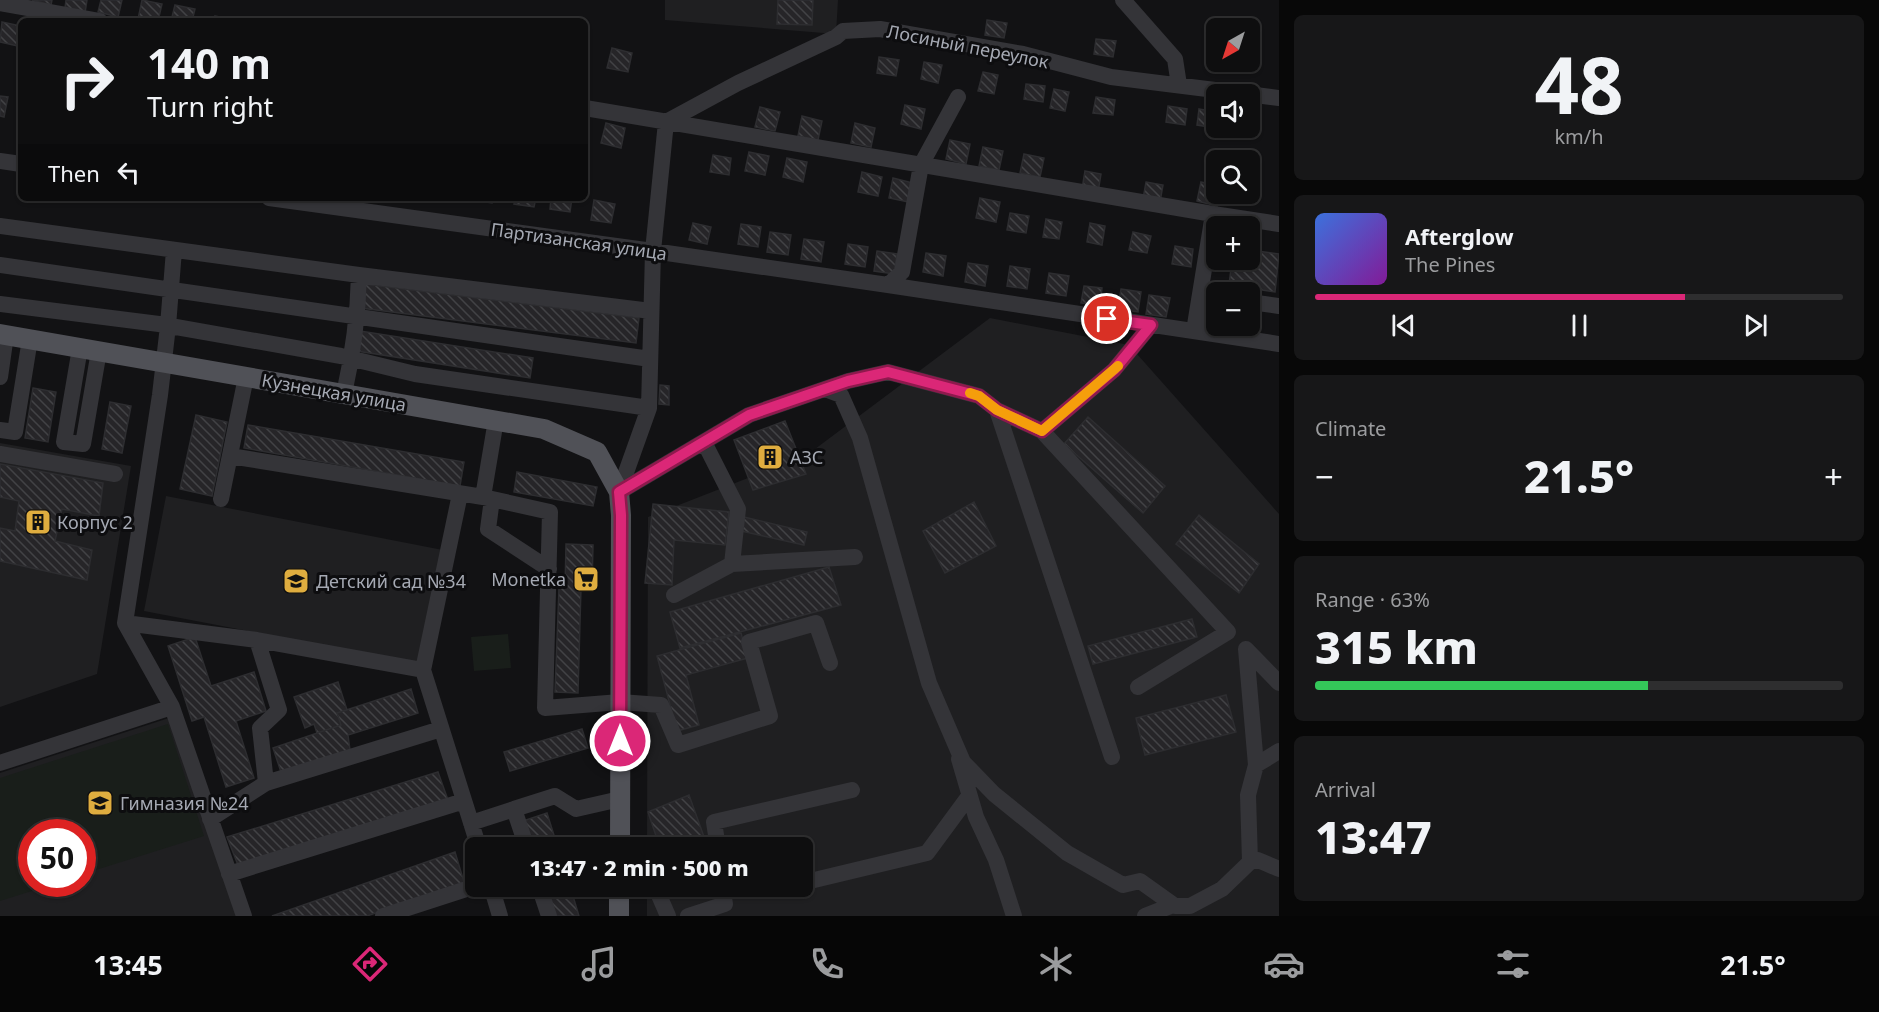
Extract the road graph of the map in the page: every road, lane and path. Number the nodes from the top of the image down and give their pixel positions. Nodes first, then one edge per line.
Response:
1 (1123, 0) edge
2 (0, 3) edge
3 (69, 18) edge
4 (1179, 85) junction
5 (958, 97) dead end
6 (1279, 98) edge
7 (588, 109) edge
8 (666, 122) junction
9 (0, 161) edge
10 (18, 164) edge
11 (921, 165) junction
12 (319, 201) edge
13 (1213, 214) junction
14 (1279, 224) edge
15 (0, 226) edge
16 (174, 250) junction
17 (653, 250) junction
18 (0, 265) edge
19 (359, 275) junction
20 (888, 285) junction
21 (172, 289) junction
22 (1260, 303) edge
23 (0, 304) edge
24 (1279, 306) edge
25 (651, 311) junction
26 (358, 316) junction
27 (1206, 317) edge
28 (1151, 325) junction
29 (168, 326) junction
30 (1195, 326) junction
31 (3, 335) edge
32 (30, 339) junction
33 (1279, 344) edge
34 (89, 349) junction
35 (352, 358) junction
36 (650, 359) junction
37 (163, 362) junction
38 (0, 377) edge
39 (246, 377) junction
40 (825, 389) junction
41 (344, 394) junction
42 (649, 408) junction
43 (997, 410) junction
44 (496, 420) junction
45 (0, 430) edge
46 (1042, 431) junction
47 (704, 442) junction
48 (0, 454) edge
49 (230, 456) junction
50 (115, 474) dead end
51 (619, 492) junction
52 (460, 494) junction
53 (221, 499) dead end
54 (487, 499) junction
55 (855, 557) dead end
56 (732, 564) junction
57 (549, 569) junction
58 (674, 594) dead end
59 (124, 622) junction
60 (1228, 632) junction
61 (257, 640) junction
62 (1246, 650) junction
63 (830, 663) dead end
64 (423, 670) junction
65 (1279, 683) edge
66 (1138, 687) dead end
67 (620, 702) junction
68 (172, 707) junction
69 (441, 729) junction
70 (956, 746) junction
71 (1279, 751) edge
72 (1112, 757) dead end
73 (0, 763) edge
74 (1256, 765) junction
75 (266, 783) junction
76 (852, 790) dead end
77 (969, 796) junction
78 (620, 799) junction
79 (464, 801) junction
80 (514, 809) junction
81 (210, 819) junction
82 (471, 823) junction
83 (475, 837) edge
84 (523, 837) edge
85 (620, 837) edge
86 (716, 837) edge
87 (1250, 862) junction
88 (1279, 869) edge
89 (229, 874) junction
90 (813, 880) edge
91 (465, 890) edge
92 (494, 897) edge
93 (543, 897) edge
94 (619, 897) edge
95 (660, 897) edge
96 (724, 897) edge
97 (1173, 905) junction
98 (1195, 911) edge
99 (244, 916) edge
100 (383, 916) edge
101 (500, 916) edge
102 (549, 916) edge
103 (619, 916) edge
104 (668, 916) edge
105 (688, 916) edge
106 (1014, 916) edge
107 (1145, 916) edge

1 - 4 street
2 - 3 street
4 - 6 street, Лосиный переулок
4 - 8 street, Лосиный переулок
5 - 11 street
7 - 8 street
8 - 11 street
8 - 17 street
9 - 10 street
11 - 13 street
11 - 20 street
12 - 17 street, Партизанская улица
13 - 14 street
13 - 30 street
15 - 16 street
16 - 19 street
16 - 21 street
17 - 20 street, Партизанская улица
17 - 25 street
18 - 21 street
19 - 25 street
19 - 26 street
20 - 28 street, Партизанская улица
21 - 26 street
21 - 29 street
22 - 24 street
23 - 29 street
25 - 36 street
26 - 35 street
26 - 36 street
27 - 30 street
28 - 30 street, Партизанская улица
28 - 46 street
29 - 35 street
29 - 37 street
30 - 33 street, Партизанская улица
31 - 32 main road, Кузнецкая улица
31 - 38 street
32 - 34 main road, Кузнецкая улица
32 - 45 street
34 - 34 street
34 - 37 main road, Кузнецкая улица
35 - 41 street
35 - 42 street
36 - 42 street
37 - 39 main road, Кузнецкая улица
37 - 59 street
39 - 41 main road, Кузнецкая улица
39 - 49 street
40 - 43 street
40 - 47 street
40 - 70 street
41 - 44 main road, Кузнецкая улица
42 - 51 street
43 - 46 street
43 - 72 street
44 - 51 main road, Кузнецкая улица
44 - 54 street
46 - 60 street
47 - 51 street
47 - 56 street
48 - 50 street
49 - 52 street
49 - 53 street
51 - 67 main road, Кузнецкая улица
52 - 54 street
52 - 64 street
54 - 57 street
54 - 57 street
55 - 56 street
56 - 58 street
57 - 67 street
59 - 61 street
59 - 68 street
60 - 62 street
60 - 66 street
61 - 64 street
61 - 75 street
62 - 65 street
62 - 74 street
63 - 67 street
64 - 69 street
67 - 78 main road, Кузнецкая улица
68 - 73 street
68 - 81 street
69 - 75 street
69 - 79 street
70 - 77 street
70 - 97 street
71 - 74 street
74 - 87 street
75 - 81 street
76 - 86 street
77 - 90 street
77 - 106 street
78 - 80 street
78 - 85 main road, Кузнецкая улица
79 - 82 street
79 - 89 street
80 - 82 street
80 - 84 street
81 - 89 street
82 - 83 street
87 - 88 street
87 - 98 street
89 - 99 street
91 - 100 street
92 - 101 street
93 - 102 street
94 - 103 main road
95 - 104 street
96 - 105 street
97 - 98 street
97 - 107 street

